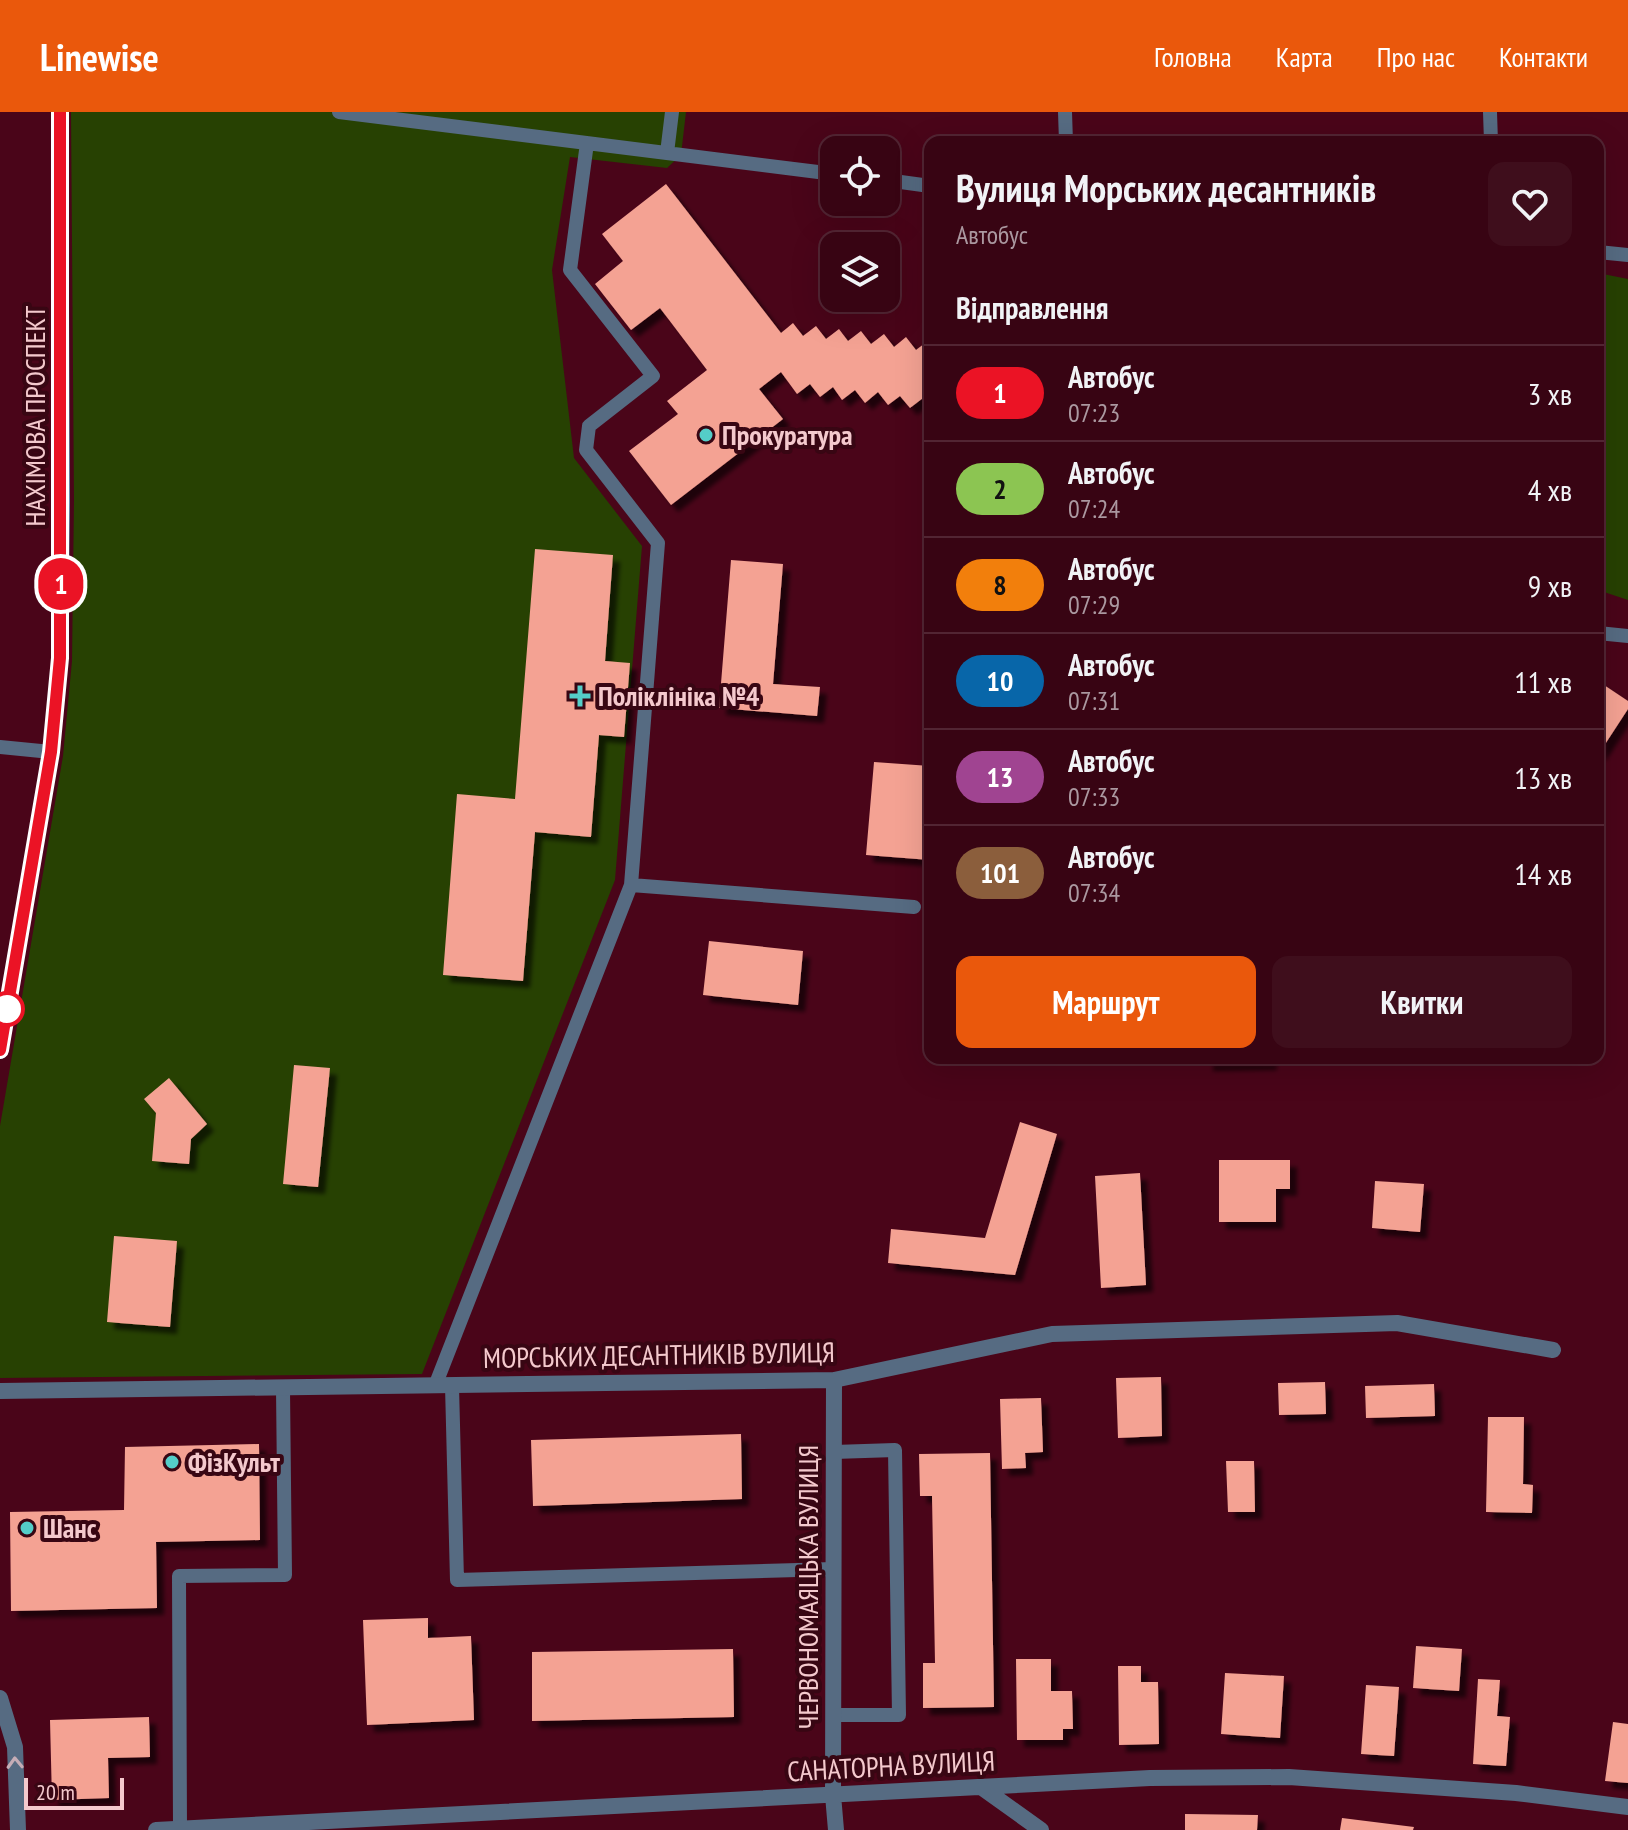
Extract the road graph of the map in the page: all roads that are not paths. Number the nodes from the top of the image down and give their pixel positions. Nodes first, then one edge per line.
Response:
1 (60, 112) edge
2 (339, 112) edge
3 (672, 112) edge
4 (1065, 112) edge
5 (1490, 112) edge
6 (1066, 136) edge
7 (1491, 136) edge
8 (587, 143) junction
9 (667, 153) junction
10 (820, 172) edge
11 (900, 182) edge
12 (924, 185) edge
13 (1604, 253) edge
14 (1628, 255) edge
15 (1604, 634) edge
16 (1628, 636) edge
17 (0, 747) edge
18 (51, 752) junction
19 (631, 885) junction
20 (914, 907) dead end
21 (0, 1051) edge
22 (1553, 1350) dead end
23 (834, 1380) junction
24 (443, 1386) junction
25 (283, 1389) junction
26 (0, 1391) edge
27 (834, 1452) junction
28 (834, 1569) junction
29 (0, 1698) edge
30 (833, 1715) junction
31 (981, 1787) junction
32 (833, 1795) junction
33 (1628, 1807) edge
34 (472, 1822) edge
35 (219, 1828) edge
36 (180, 1829) edge
37 (18, 1830) edge
38 (156, 1830) edge
39 (836, 1830) edge
40 (1041, 1830) edge

1 - 18 main road, НАХІМОВА ПРОСПЕКТ
2 - 8 lane
3 - 9 lane
4 - 6 lane
5 - 7 lane
8 - 9 lane
8 - 19 lane
9 - 10 lane
11 - 12 lane
13 - 14 lane
15 - 16 lane
17 - 18 lane
18 - 21 main road, НАХІМОВА ПРОСПЕКТ
19 - 20 lane
19 - 24 lane
22 - 23 street, МОРСЬКИХ ДЕСАНТНИКІВ ВУЛИЦЯ
23 - 24 street, МОРСЬКИХ ДЕСАНТНИКІВ ВУЛИЦЯ
23 - 27 street, ЧЕРВОНОМАЯЦЬКА ВУЛИЦЯ
24 - 25 street, МОРСЬКИХ ДЕСАНТНИКІВ ВУЛИЦЯ
24 - 28 lane
25 - 26 street, МОРСЬКИХ ДЕСАНТНИКІВ ВУЛИЦЯ
25 - 36 lane
27 - 28 street, ЧЕРВОНОМАЯЦЬКА ВУЛИЦЯ
27 - 30 lane
28 - 30 street, ЧЕРВОНОМАЯЦЬКА ВУЛИЦЯ
37 -> 29 street
30 - 32 street, ЧЕРВОНОМАЯЦЬКА ВУЛИЦЯ
31 - 32 street, САНАТОРНА ВУЛИЦЯ
31 - 33 street, САНАТОРНА ВУЛИЦЯ
31 - 40 street
32 - 34 street, САНАТОРНА ВУЛИЦЯ
32 - 39 street, ЧЕРВОНОМАЯЦЬКА ВУЛИЦЯ
34 - 35 street, САНАТОРНА ВУЛИЦЯ
35 - 36 street, САНАТОРНА ВУЛИЦЯ
36 - 38 street, САНАТОРНА ВУЛИЦЯ

